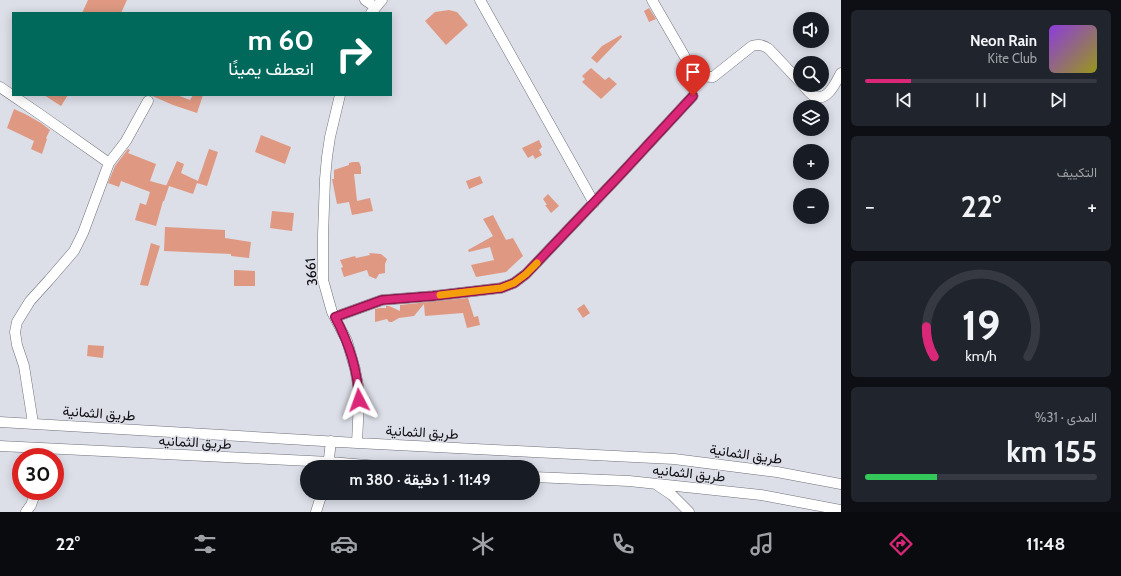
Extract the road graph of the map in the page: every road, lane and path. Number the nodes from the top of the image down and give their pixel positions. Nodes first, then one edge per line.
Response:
1 (365, 0) edge
2 (480, 0) edge
3 (652, 0) edge
4 (376, 7) edge
5 (841, 73) edge
6 (793, 75) edge
7 (0, 87) edge
8 (809, 92) edge
9 (829, 92) edge
10 (829, 92) edge
11 (12, 95) edge
12 (13, 96) edge
13 (340, 96) edge
14 (693, 96) dead end
15 (148, 101) dead end
16 (109, 163) junction
17 (594, 203) junction
18 (335, 317) junction
19 (0, 422) edge
20 (33, 423) junction
21 (331, 442) junction
22 (357, 443) junction
23 (0, 446) edge
24 (12, 448) edge
25 (64, 454) edge
26 (329, 460) edge
27 (300, 464) edge
28 (540, 477) edge
29 (657, 484) junction
30 (841, 484) edge
31 (33, 500) edge
32 (320, 500) edge
33 (841, 510) edge
34 (26, 512) edge
35 (316, 512) edge
36 (689, 512) edge

1 - 4 street
2 - 17 street
3 - 6 street
5 - 9 street
7 - 11 street
8 - 10 street
12 - 16 street
13 - 18 street, 3661
14 - 17 street
15 - 16 street
16 - 20 street
17 - 18 street
18 - 22 street, 3661
19 - 20 street, طريق الثمانية
20 - 21 street, طريق الثمانية
21 - 22 street, طريق الثمانية
21 - 26 street
22 - 30 street, طريق الثمانية
23 - 24 street, طريق الثمانيه
25 - 27 street, طريق الثمانيه
28 - 29 street, طريق الثمانيه
29 - 33 street, طريق الثمانيه
29 - 36 street
31 - 34 street
32 - 35 street

